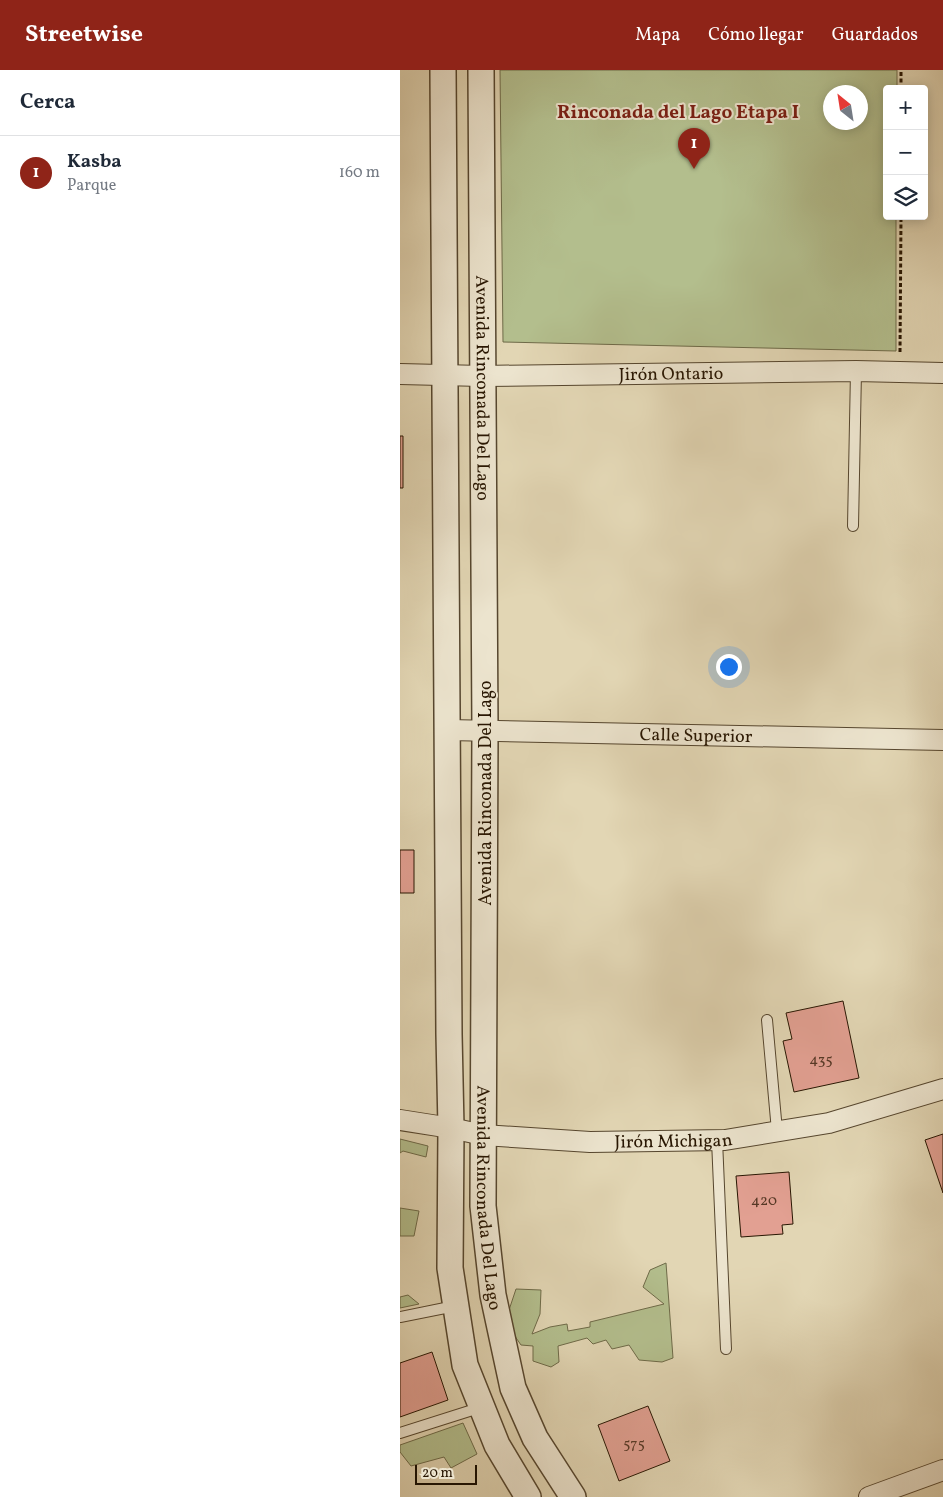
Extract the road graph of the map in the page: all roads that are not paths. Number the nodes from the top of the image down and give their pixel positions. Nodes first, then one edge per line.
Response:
1 (443, 70) edge
2 (481, 70) edge
3 (856, 371) junction
4 (943, 373) edge
5 (400, 374) edge
6 (446, 374) junction
7 (482, 376) junction
8 (853, 526) dead end
9 (447, 730) junction
10 (485, 730) junction
11 (943, 740) edge
12 (767, 1020) dead end
13 (943, 1089) edge
14 (400, 1120) edge
15 (451, 1128) junction
16 (777, 1131) junction
17 (483, 1136) junction
18 (717, 1140) junction
19 (456, 1306) junction
20 (400, 1317) edge
21 (726, 1348) dead end
22 (482, 1407) junction
23 (400, 1433) edge
24 (943, 1470) edge
25 (528, 1497) edge
26 (573, 1497) edge
27 (869, 1497) edge

1 - 6 street, Avenida Rinconada Del Lago
2 - 7 street, Avenida Rinconada Del Lago
3 - 4 street, Jirón Ontario
3 - 7 street, Jirón Ontario
3 - 8 lane
5 - 6 street, Jirón Ontario
6 - 7 street, Jirón Ontario
6 - 9 street, Avenida Rinconada Del Lago
7 - 10 street, Avenida Rinconada Del Lago
9 - 10 street, Calle Superior
9 - 15 street, Avenida Rinconada Del Lago
10 - 11 street, Calle Superior
10 - 17 street, Avenida Rinconada Del Lago
12 - 16 lane
13 - 16 street, Jirón Michigan
14 - 15 street, Jirón Michigan
15 - 17 street, Jirón Michigan
15 - 19 street, Avenida Rinconada Del Lago
16 - 18 street, Jirón Michigan
17 - 18 street, Jirón Michigan
17 - 26 street, Avenida Rinconada Del Lago
18 - 21 lane
19 - 20 lane
19 - 22 street, Avenida Rinconada Del Lago
22 - 23 lane
22 - 25 street, Avenida Rinconada Del Lago
24 - 27 street

